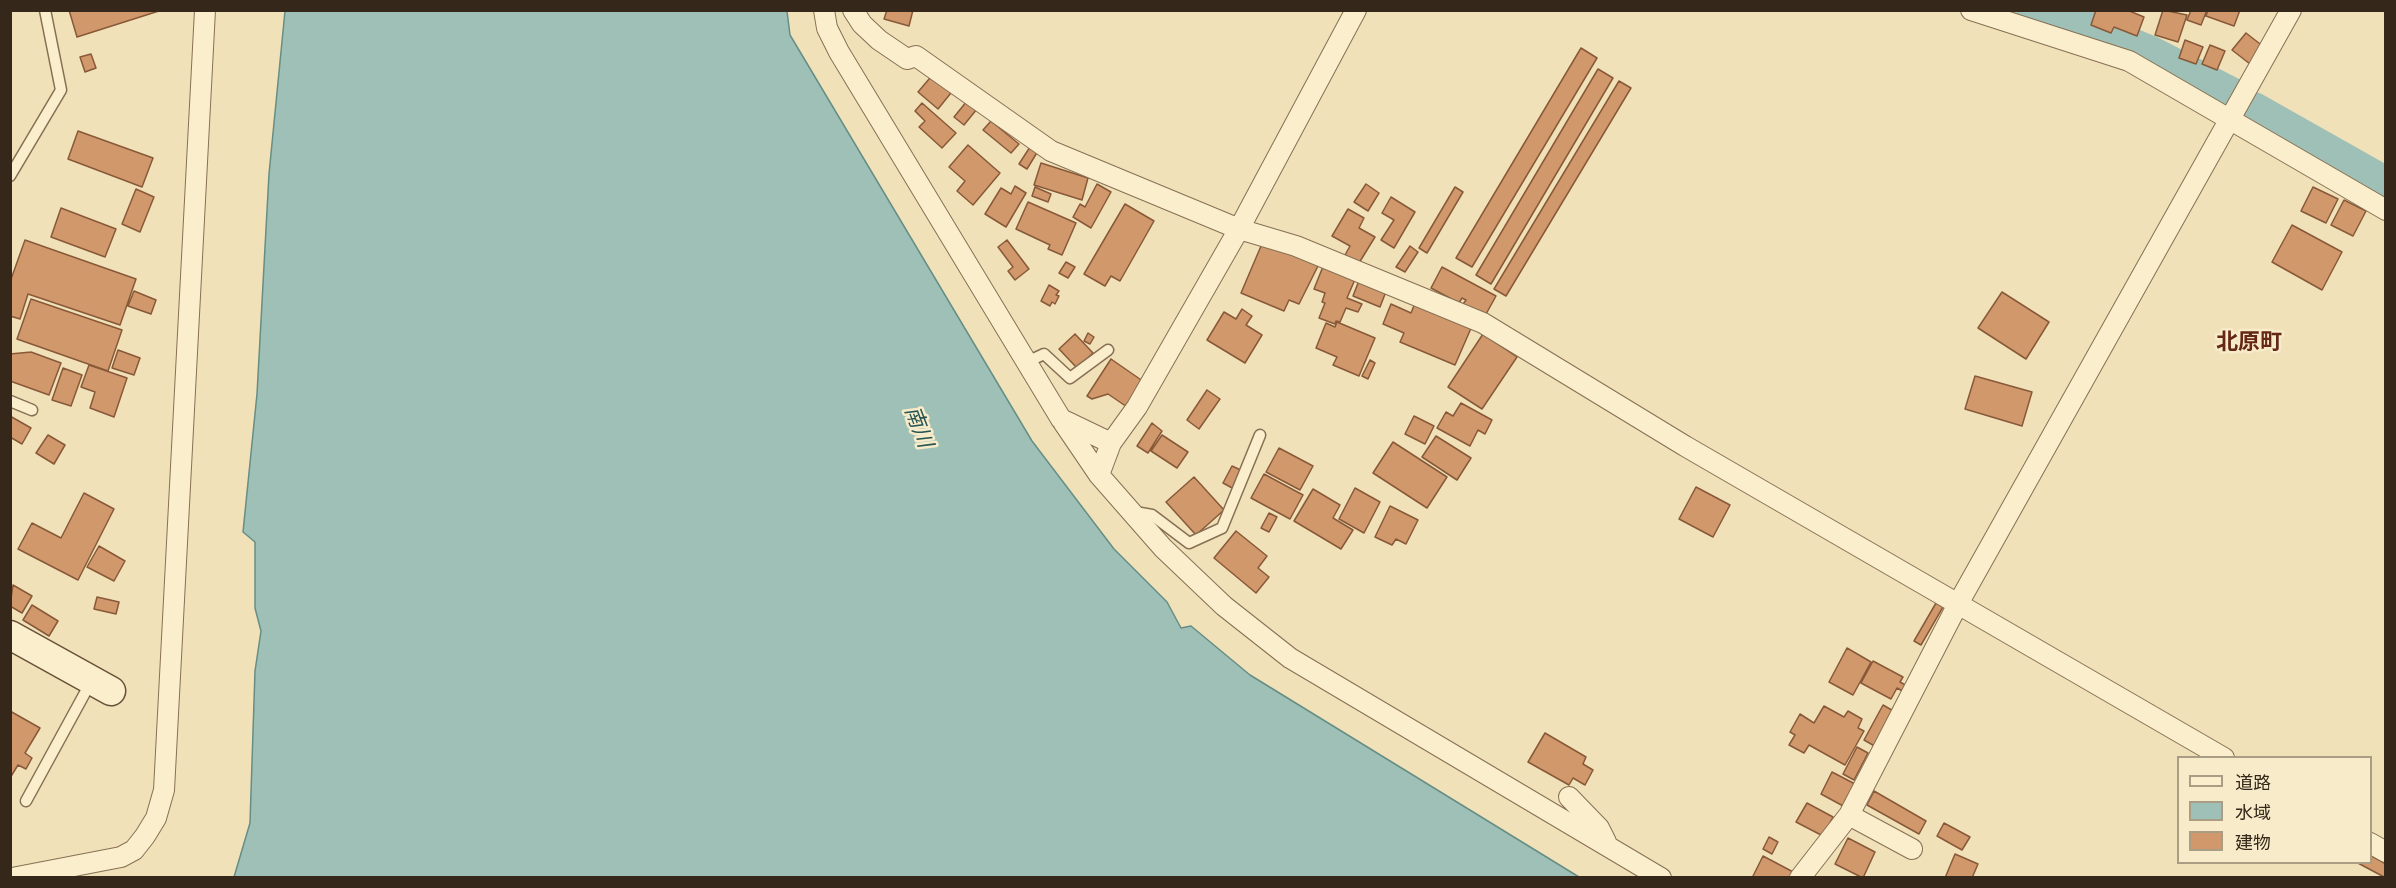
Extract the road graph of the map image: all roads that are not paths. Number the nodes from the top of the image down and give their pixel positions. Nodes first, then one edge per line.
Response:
1 (45, 10) edge
2 (206, 10) edge
3 (824, 10) edge
4 (853, 10) edge
5 (1356, 10) edge
6 (1971, 10) edge
7 (2290, 11) edge
8 (2230, 119) junction
9 (10, 176) edge
10 (2385, 210) edge
11 (1239, 229) junction
12 (1108, 350) dead end
13 (1027, 362) junction
14 (10, 400) edge
15 (32, 410) dead end
16 (1061, 419) junction
17 (1260, 435) dead end
18 (1111, 443) junction
19 (1099, 475) junction
20 (1129, 511) junction
21 (1959, 602) junction
22 (10, 635) edge
23 (101, 685) joint
24 (2221, 756) edge
25 (1569, 797) dead end
26 (26, 801) dead end
27 (1849, 815) junction
28 (2372, 844) edge
29 (1609, 848) junction
30 (1912, 849) dead end
31 (2385, 852) edge
32 (12, 878) edge
33 (1661, 878) edge
34 (1800, 878) edge

1 - 9 lane
2 - 32 street
3 - 13 street
4 - 11 street
5 - 11 street
6 - 8 street
7 - 8 street
8 - 10 street
8 - 21 street
11 - 18 street
11 - 21 street
12 - 13 lane
13 - 16 street
14 - 15 lane
16 - 18 street
16 - 19 street
17 - 20 lane
18 - 19 street
19 - 20 street
20 - 29 street
21 - 24 street
21 - 27 street
22 - 23 street
23 - 26 lane
25 - 29 street
27 - 30 street
27 - 34 street
28 - 31 street
29 - 33 street

